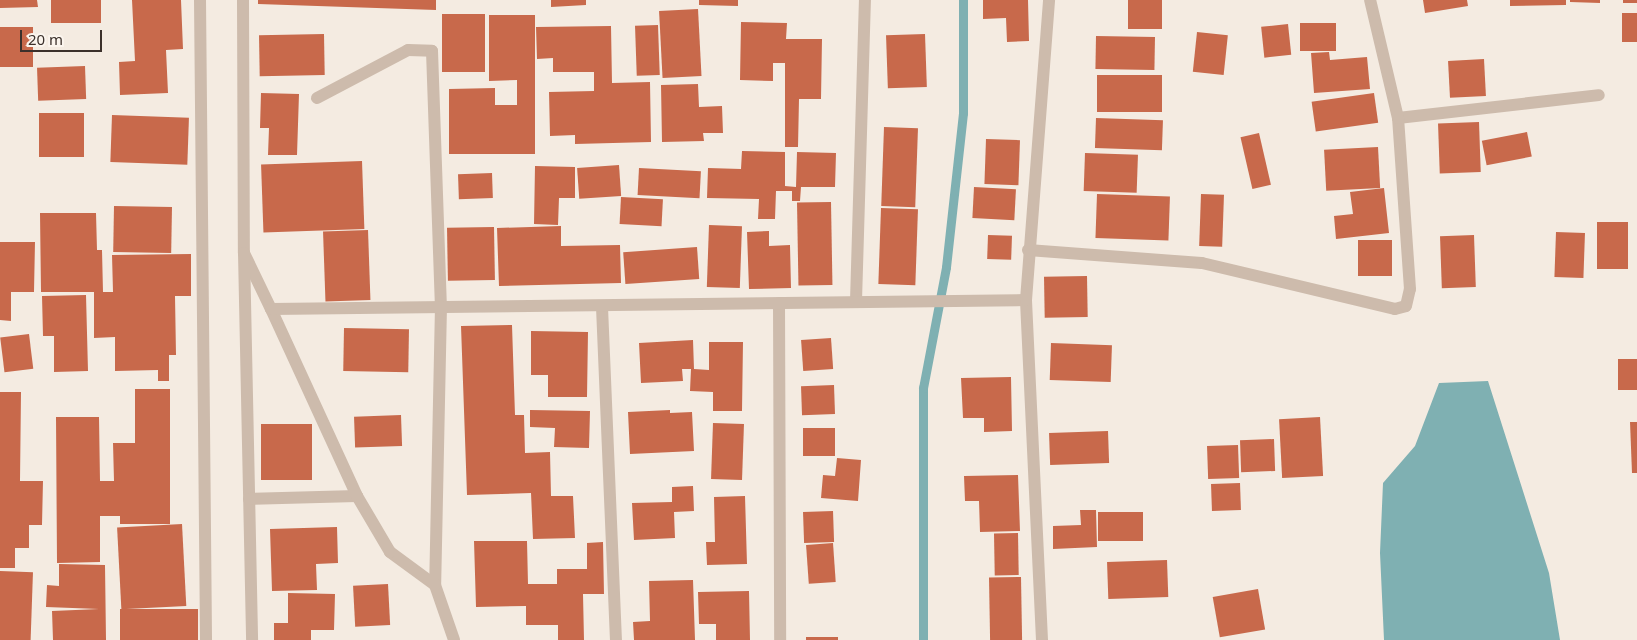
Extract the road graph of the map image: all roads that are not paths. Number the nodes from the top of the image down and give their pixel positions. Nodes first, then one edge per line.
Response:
1 (200, 0) edge
2 (243, 0) edge
3 (865, 0) edge
4 (1049, 0) edge
5 (1370, 0) edge
6 (1599, 95) dead end
7 (318, 98) dead end
8 (1398, 118) junction
9 (1028, 250) junction
10 (244, 252) junction
11 (1026, 300) junction
12 (856, 301) junction
13 (779, 303) junction
14 (441, 306) junction
15 (602, 307) junction
16 (271, 309) junction
17 (357, 496) junction
18 (249, 499) junction
19 (435, 585) junction
20 (206, 640) edge
21 (252, 640) edge
22 (454, 640) edge
23 (616, 640) edge
24 (780, 640) edge
25 (1042, 640) edge

1 - 20 street
2 - 10 street
3 - 12 street
4 - 9 street
5 - 8 street
6 - 8 street
7 - 14 street
8 - 9 street
9 - 11 street
10 - 16 street
10 - 18 street
11 - 12 street
11 - 25 street
12 - 13 street
13 - 15 street
13 - 24 street
14 - 15 street
14 - 16 street
14 - 19 street
15 - 23 street
16 - 17 street
17 - 18 street
17 - 19 street
18 - 21 street
19 - 22 street

